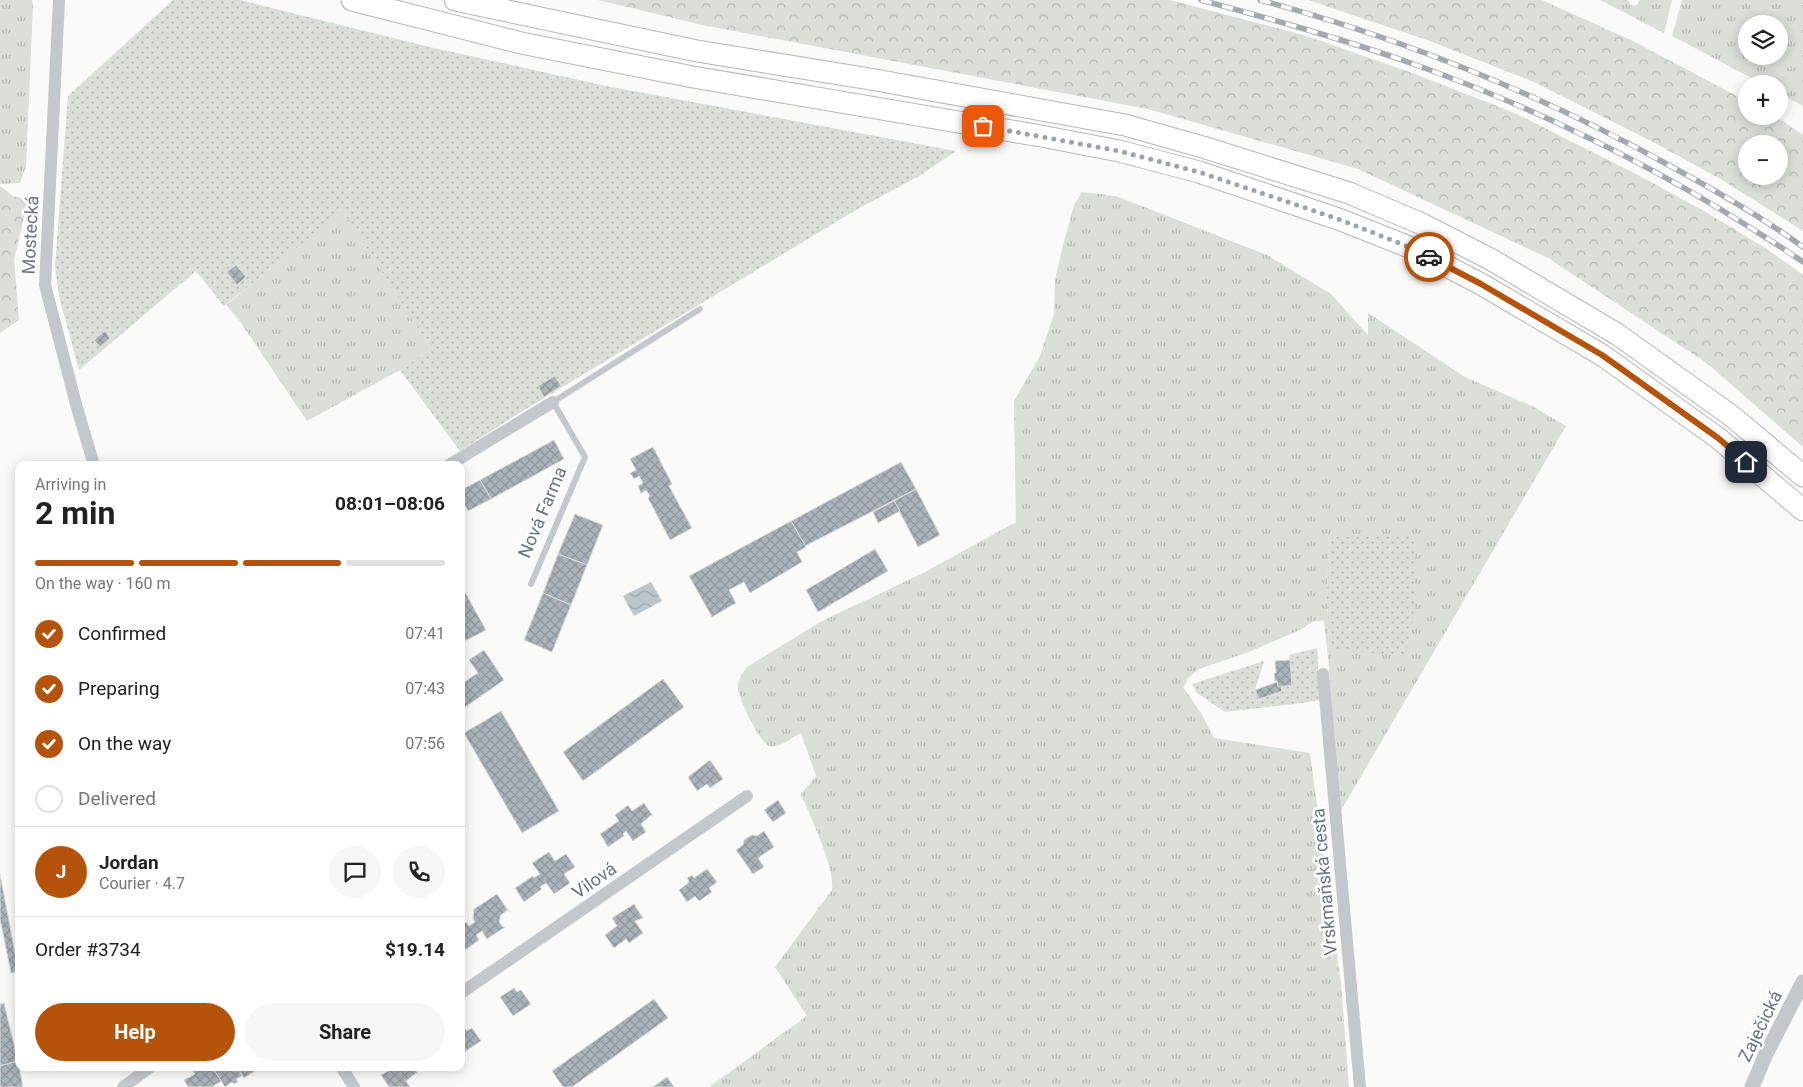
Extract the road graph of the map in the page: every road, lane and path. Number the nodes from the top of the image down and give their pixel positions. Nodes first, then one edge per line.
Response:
1 (59, 0) edge
2 (352, 0) edge
3 (455, 0) edge
4 (700, 309) dead end
5 (553, 402) junction
6 (93, 461) edge
7 (456, 461) edge
8 (1803, 476) edge
9 (1803, 510) edge
10 (531, 584) dead end
11 (1323, 674) dead end
12 (747, 796) dead end
13 (1803, 982) edge
14 (465, 990) edge
15 (146, 1071) edge
16 (348, 1071) edge
17 (123, 1087) edge
18 (354, 1087) edge
19 (1360, 1087) edge
20 (1752, 1087) edge

1 - 6 street, Mostecká
2 - 9 highway
3 - 8 highway
4 - 5 lane
5 - 7 street
5 - 10 lane, Nová Farma
11 - 19 street, Vrskmaňská cesta
12 - 14 street, Vilová
13 - 20 street, Zaječická
15 - 17 street
16 - 18 street

